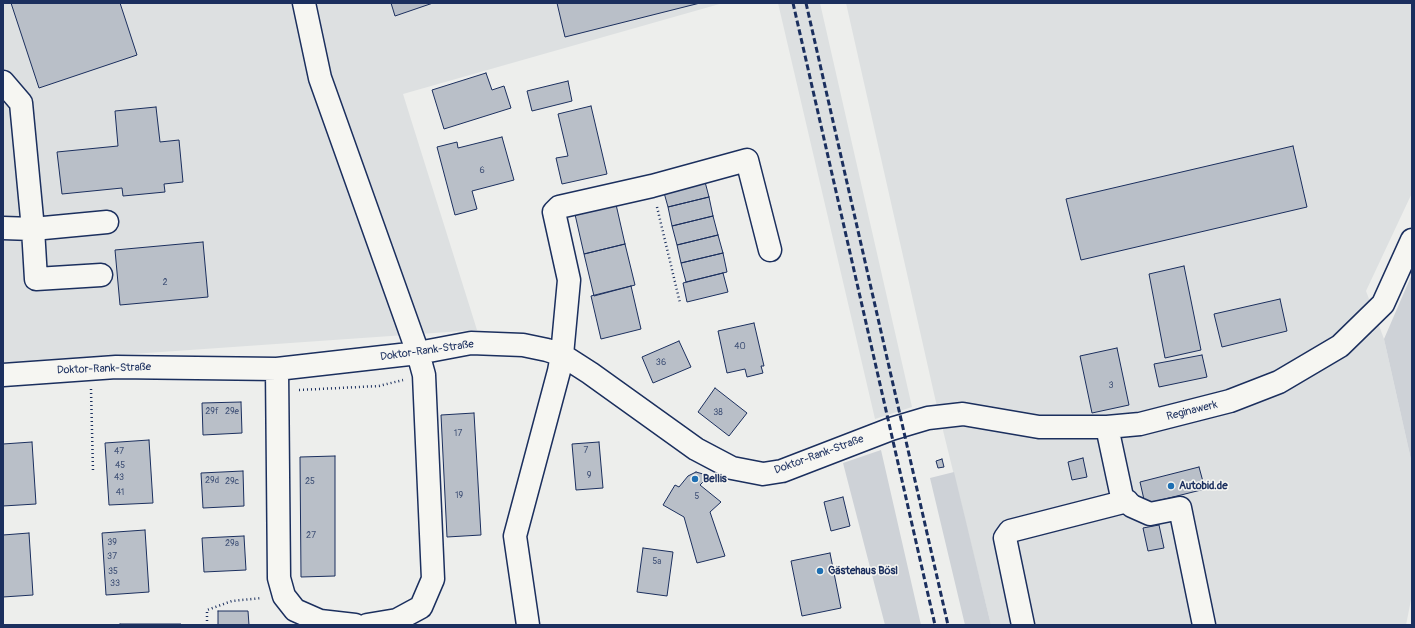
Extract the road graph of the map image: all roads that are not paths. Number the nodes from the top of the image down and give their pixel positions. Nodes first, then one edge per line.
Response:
1 (304, 3) edge
2 (3, 82) edge
3 (107, 222) dead end
4 (3, 228) edge
5 (33, 229) junction
6 (1412, 240) edge
7 (770, 250) dead end
8 (101, 274) dead end
9 (418, 353) junction
10 (562, 355) junction
11 (277, 369) junction
12 (3, 375) edge
13 (903, 425) joint
14 (1107, 427) junction
15 (1127, 501) junction
16 (356, 625) edge
17 (367, 625) edge
18 (528, 625) edge
19 (1024, 625) edge
20 (1204, 625) edge

1 - 9 street
2 - 5 street
3 - 5 street
4 - 5 street
5 - 8 street
6 - 14 street, Reginawerk
7 - 10 street
9 - 10 street, Doktor-Rank-Straße
9 - 11 street, Doktor-Rank-Straße
9 - 17 street
10 - 13 street, Doktor-Rank-Straße
10 - 18 street
11 - 12 street, Doktor-Rank-Straße
11 - 16 street
13 - 14 street, Reginawerk
14 - 15 street
15 - 19 street
15 - 20 street

